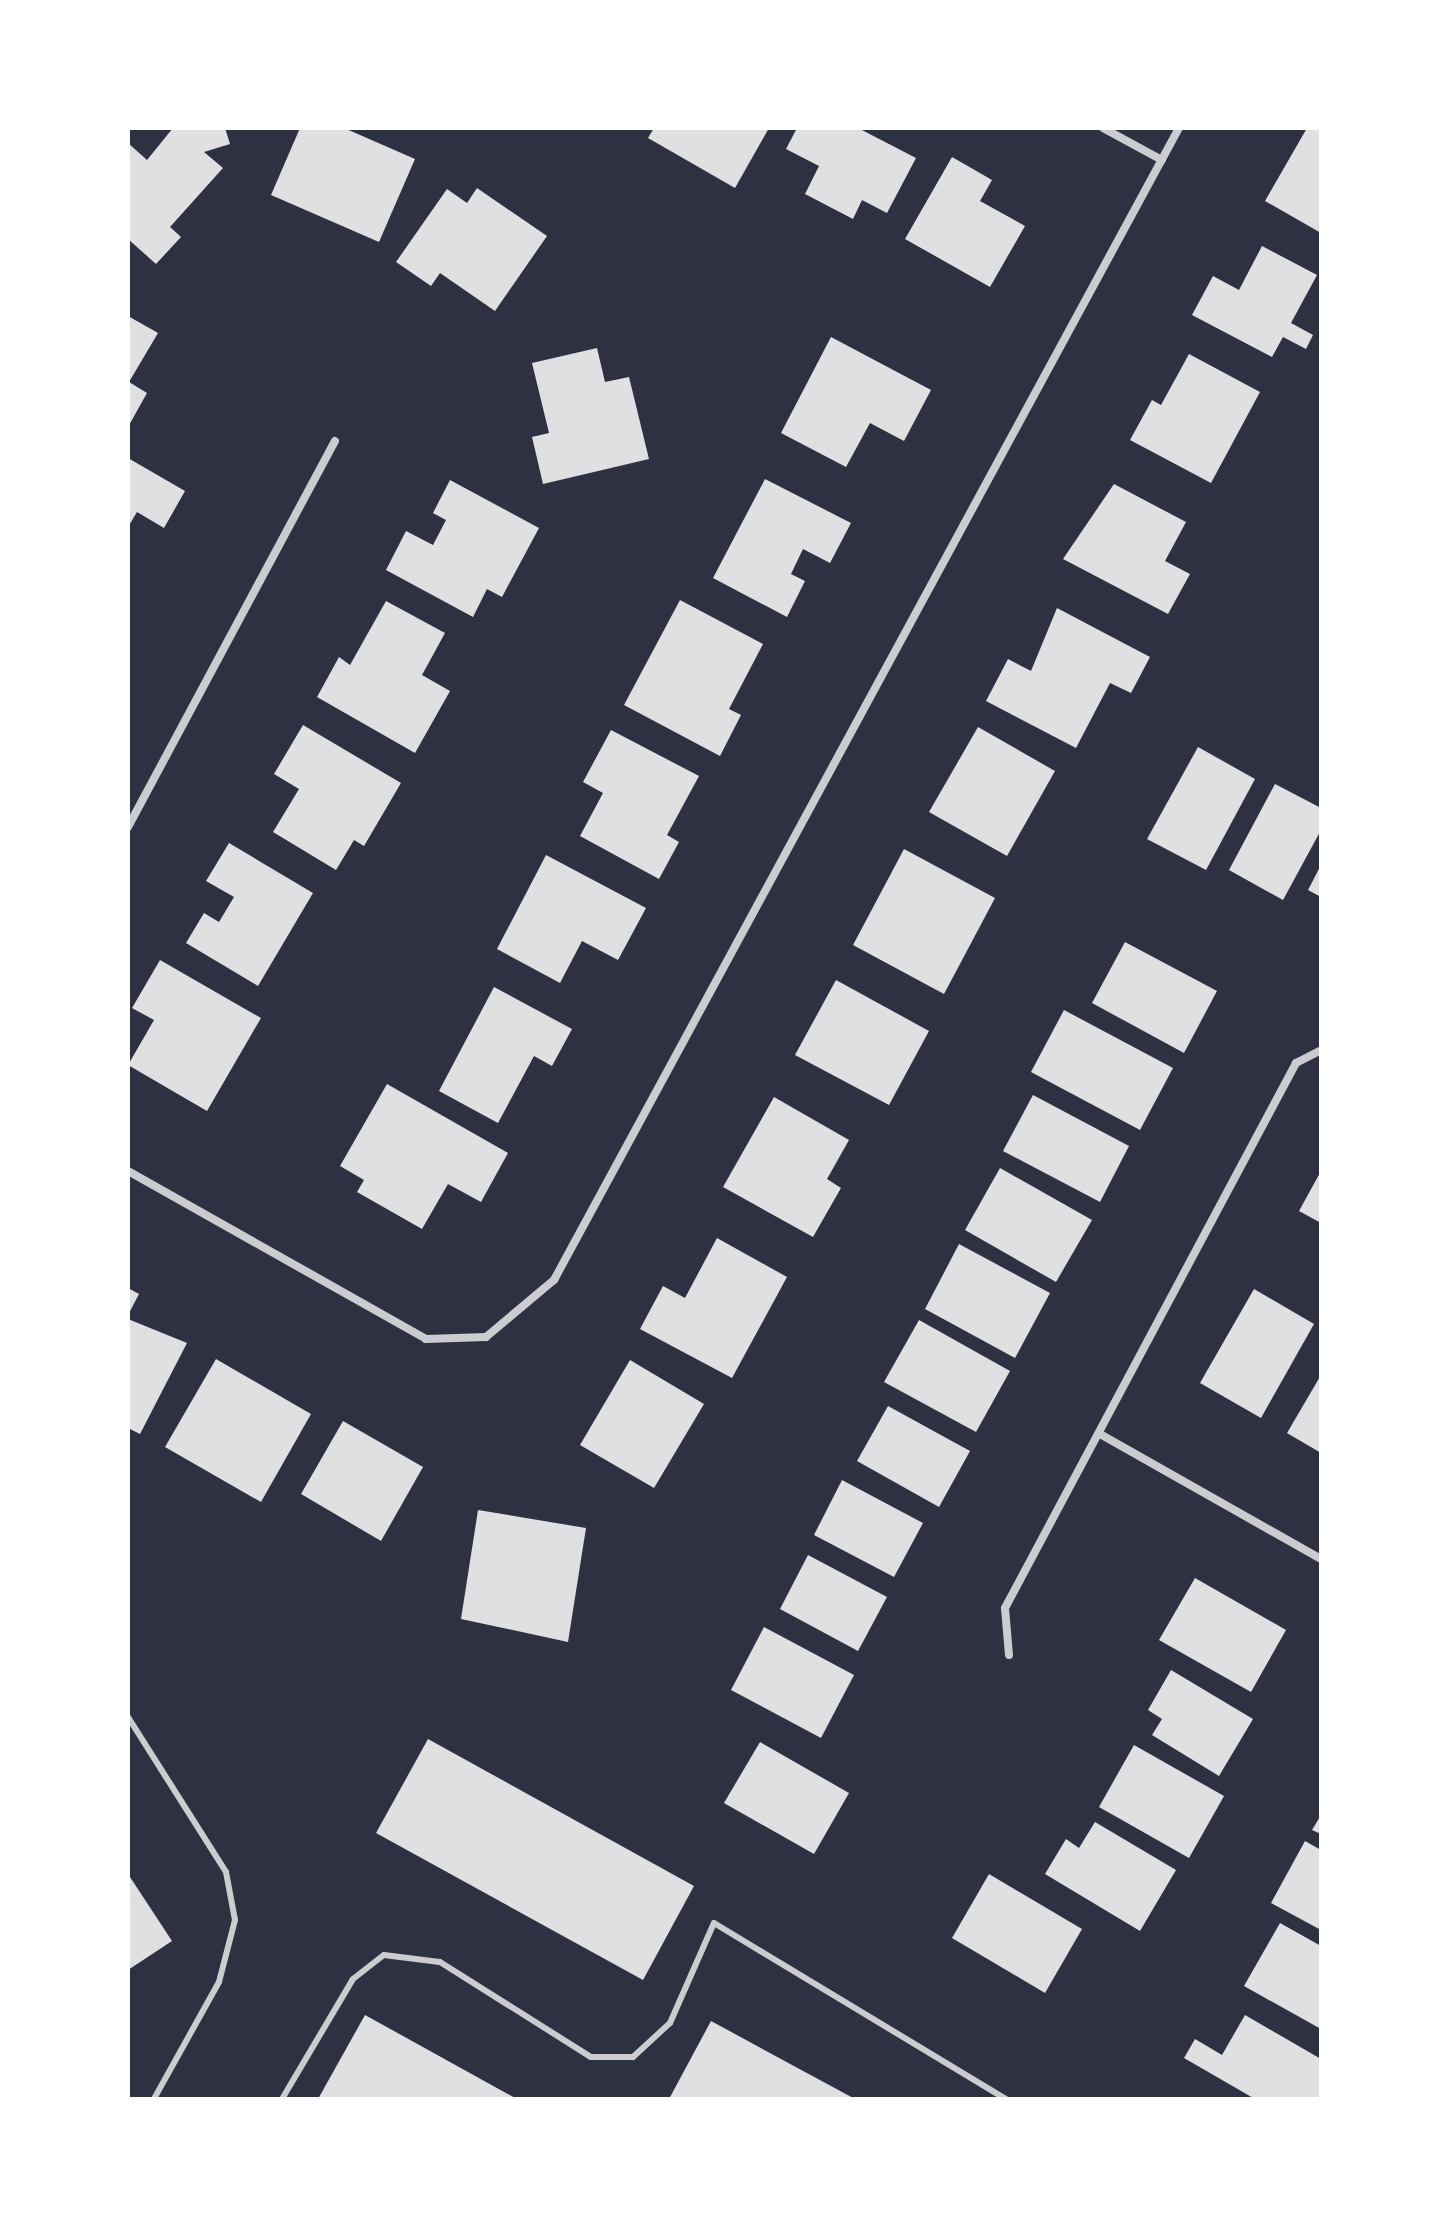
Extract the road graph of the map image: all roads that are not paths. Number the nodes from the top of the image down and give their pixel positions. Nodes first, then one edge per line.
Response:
1 (1103, 128) edge
2 (1179, 128) edge
3 (1162, 160) junction
4 (335, 441) dead end
5 (128, 827) edge
6 (1321, 1050) edge
7 (128, 1171) edge
8 (1100, 1434) junction
9 (1321, 1559) edge
10 (1009, 1655) dead end
11 (128, 1717) edge
12 (154, 2099) edge
13 (282, 2099) edge
14 (1006, 2099) edge

1 - 3 street
2 - 3 street
3 - 7 street
4 - 5 street
6 - 8 street
8 - 9 street
8 - 10 street
11 - 12 lane
13 - 14 lane

